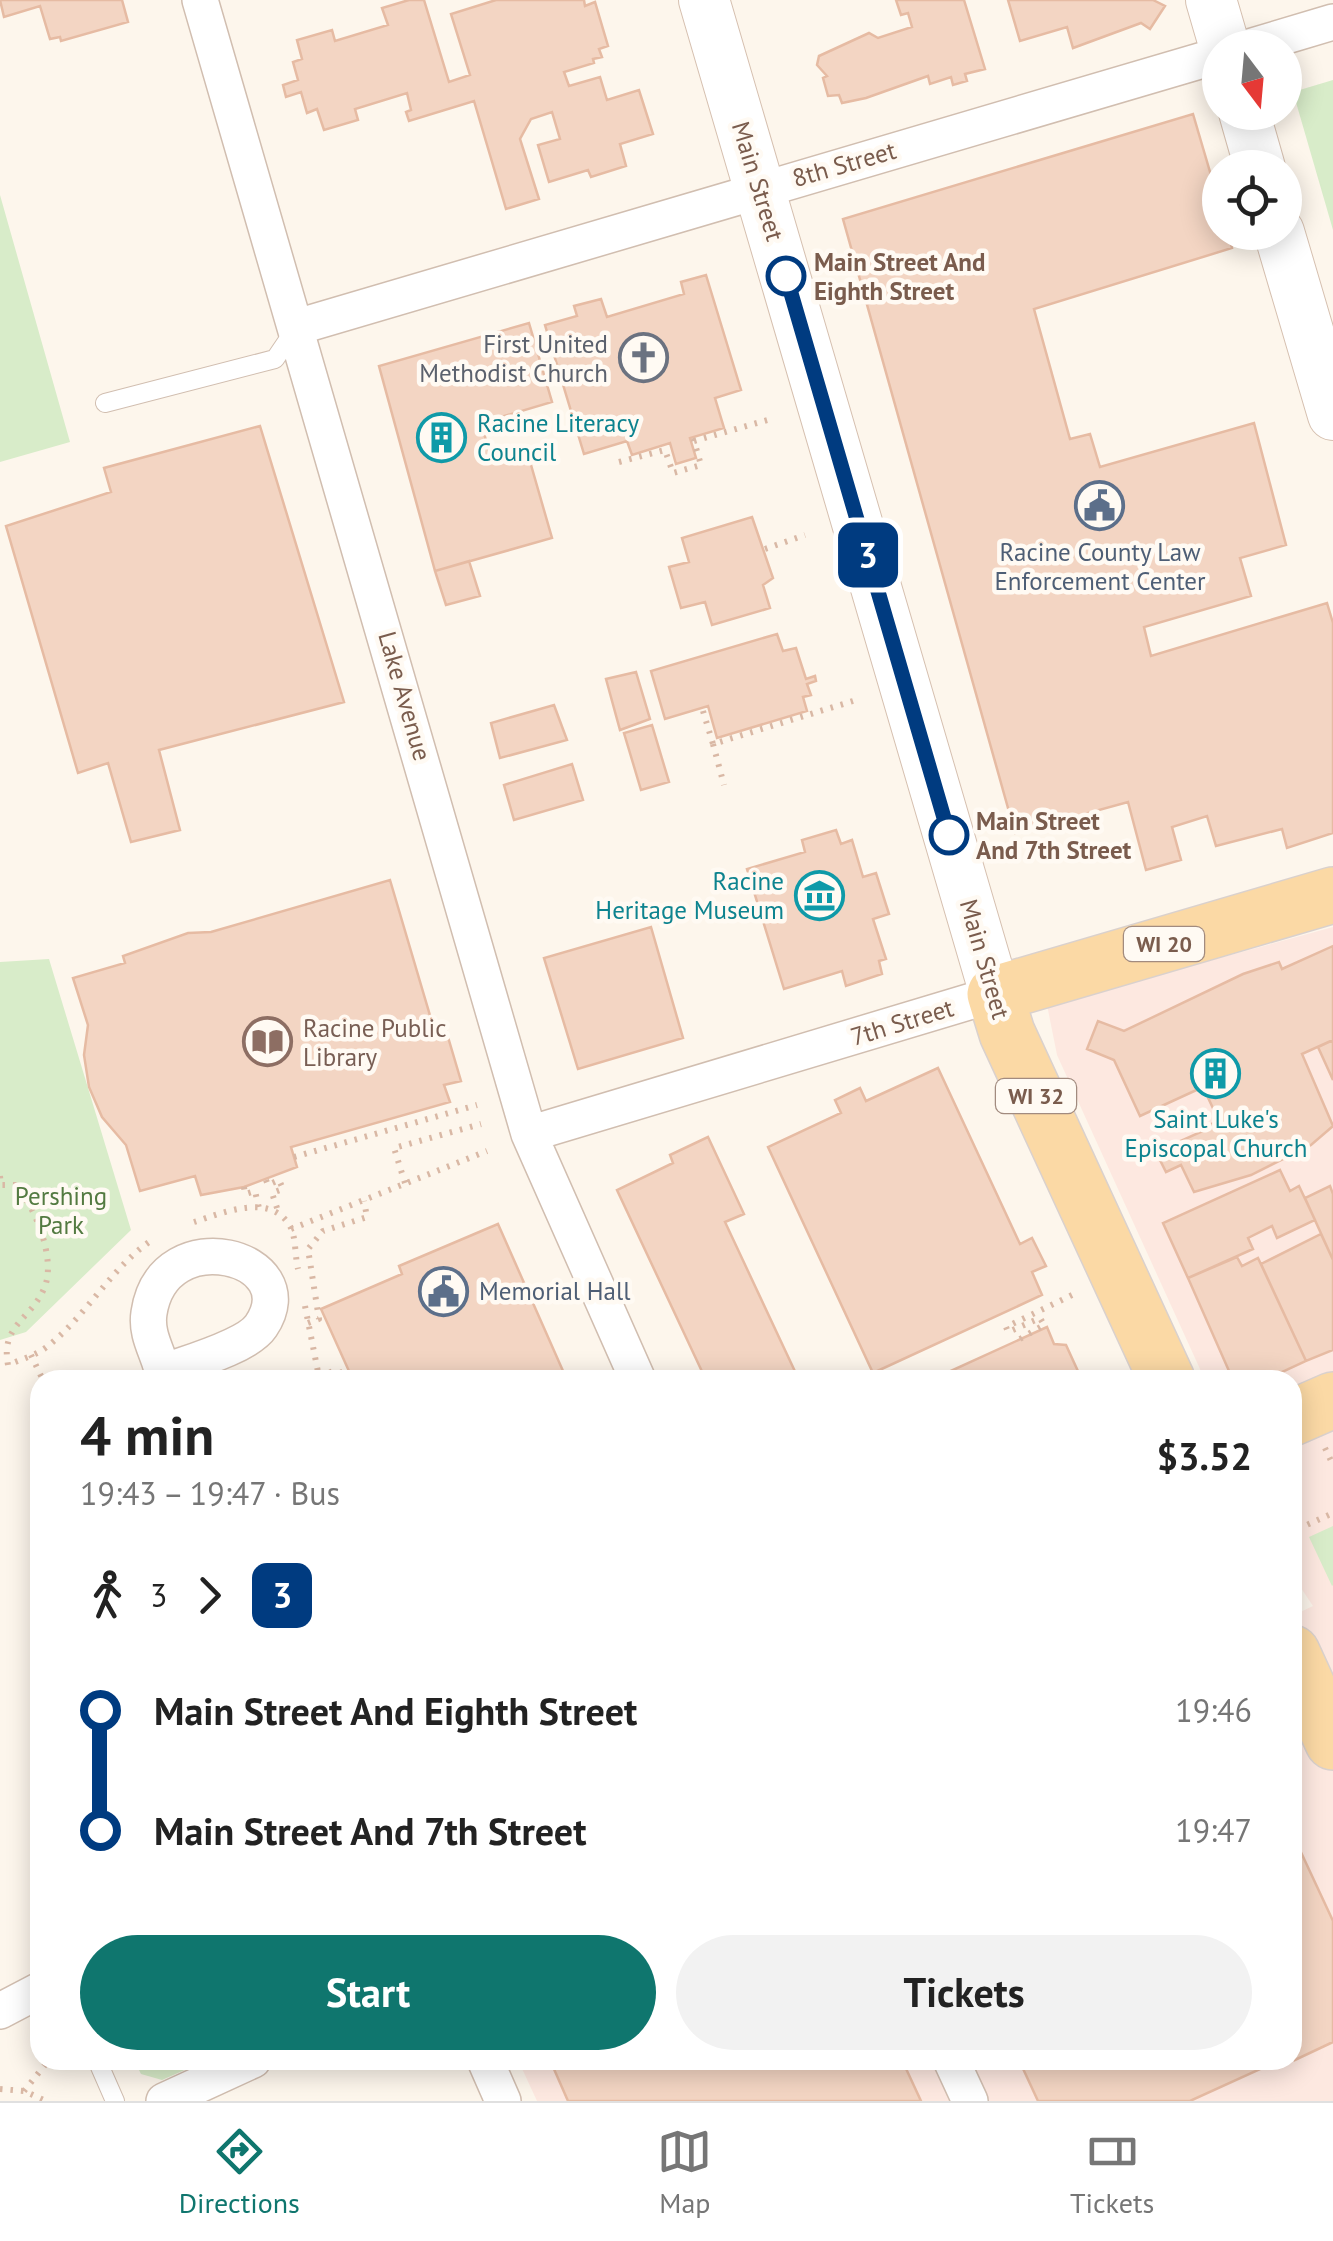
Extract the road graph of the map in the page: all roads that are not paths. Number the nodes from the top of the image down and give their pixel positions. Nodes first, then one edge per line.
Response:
1 (200, 0) edge
2 (704, 0) edge
3 (1211, 0) edge
4 (1333, 22) edge
5 (1220, 30) edge
6 (1302, 31) edge
7 (1202, 61) edge
8 (761, 188) junction
9 (1285, 250) edge
10 (296, 327) junction
11 (105, 403) dead end
12 (1333, 415) edge
13 (1333, 895) edge
14 (995, 994) junction
15 (529, 1134) junction
16 (634, 1370) edge
17 (1162, 1370) edge
18 (1302, 1675) edge
19 (1333, 1742) edge
20 (30, 1995) edge
21 (0, 2010) edge
22 (101, 2070) edge
23 (232, 2070) edge
24 (489, 2070) edge
25 (956, 2070) edge
26 (115, 2101) edge
27 (164, 2101) edge
28 (503, 2101) edge
29 (970, 2101) edge

1 - 10 street, Lake Avenue
2 - 8 main road, Main Street
3 - 5 main road
4 - 6 street
7 - 8 street, 8th Street
8 - 10 street, 8th Street
8 - 14 main road, Main Street
9 - 12 main road
10 - 11 lane
10 - 15 street, Lake Avenue
13 - 14 main road, 7th Street / WI 20
14 - 15 street, 7th Street
14 - 17 main road, Main Street / WI 32
15 - 16 street, Lake Avenue
18 - 19 main road
20 - 21 street
22 - 26 lane
23 - 27 street
24 - 28 street
25 - 29 street

